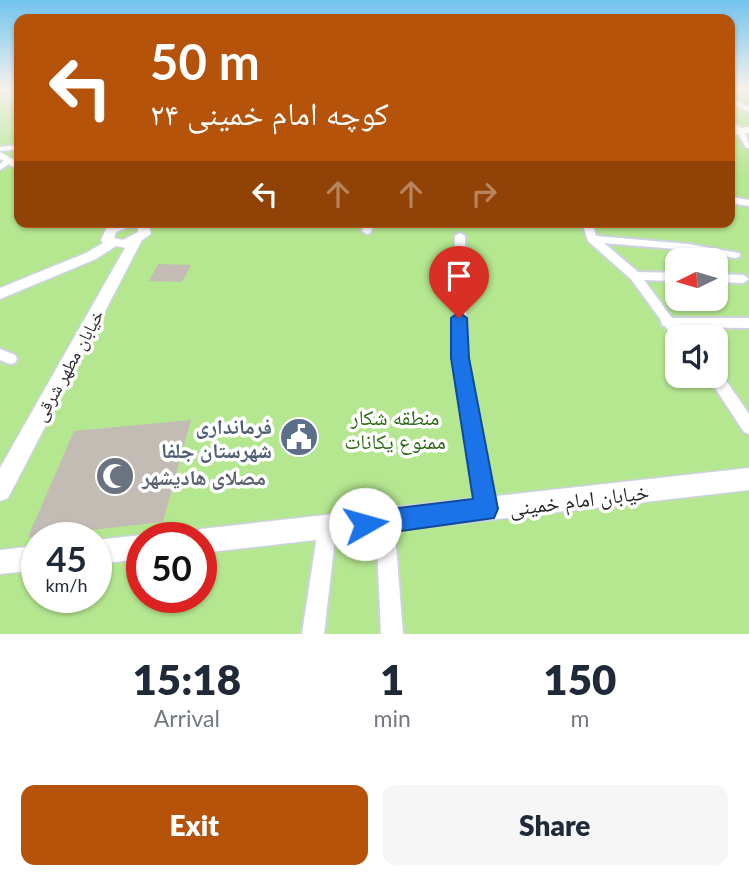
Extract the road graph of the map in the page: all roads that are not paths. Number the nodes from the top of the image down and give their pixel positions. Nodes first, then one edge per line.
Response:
1 (745, 131) edge
2 (749, 146) edge
3 (114, 228) edge
4 (589, 228) edge
5 (143, 229) edge
6 (460, 236) dead end
7 (592, 239) junction
8 (112, 243) junction
9 (735, 255) dead end
10 (635, 276) junction
11 (665, 277) edge
12 (728, 278) edge
13 (743, 279) dead end
14 (0, 293) edge
15 (666, 322) junction
16 (749, 323) edge
17 (669, 325) edge
18 (723, 388) edge
19 (749, 427) edge
20 (749, 479) edge
21 (0, 490) edge
22 (486, 509) junction
23 (385, 521) junction
24 (327, 529) junction
25 (217, 539) edge
26 (21, 560) edge
27 (0, 562) edge
28 (313, 634) edge
29 (392, 634) edge

1 - 2 street
3 - 8 main road
4 - 7 street
5 - 8 main road
5 - 21 main road, خیابان مطهر شرقی
6 - 22 street
7 - 9 street
7 - 10 street
8 - 14 main road
10 - 11 street
10 - 15 street
12 - 13 street
15 - 16 street
15 - 17 street
18 - 19 street
20 - 22 main road, خیابان امام خمینی
22 - 23 main road, خیابان امام خمینی
23 - 24 main road, خیابان امام خمینی
23 - 29 street
24 - 25 main road, خیابان امام خمینی
24 - 28 street
26 - 27 main road

